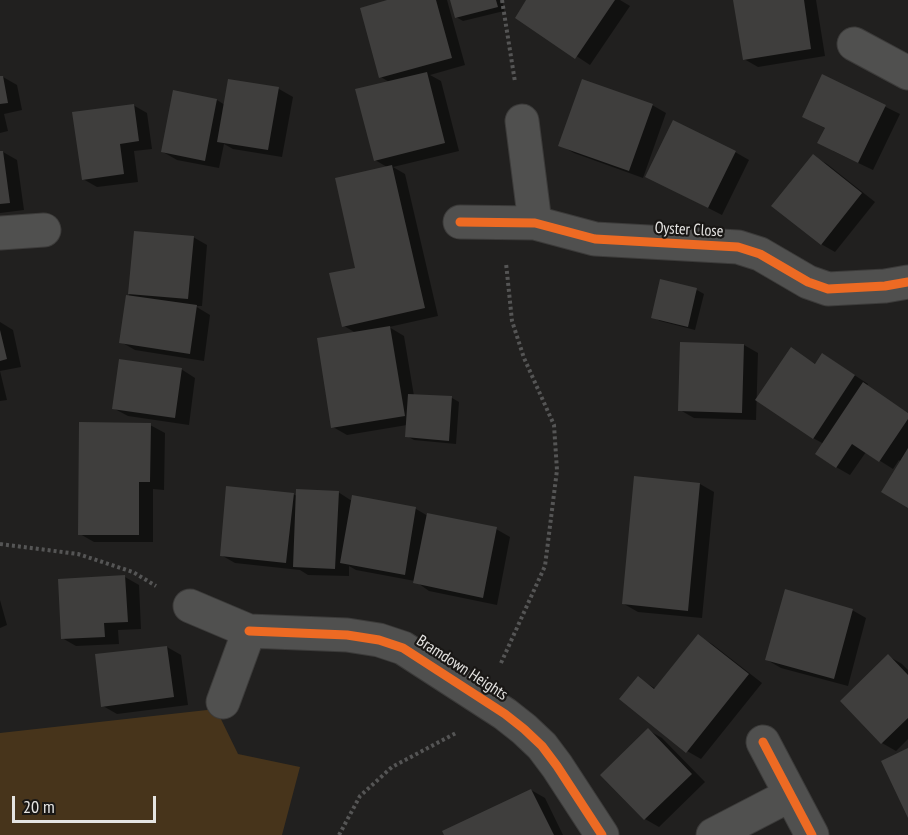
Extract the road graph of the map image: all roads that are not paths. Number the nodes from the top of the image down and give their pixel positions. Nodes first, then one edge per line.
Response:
1 (854, 44) dead end
2 (908, 73) edge
3 (522, 121) road end
4 (460, 222) dead end
5 (535, 223) junction
6 (44, 231) dead end
7 (0, 233) edge
8 (908, 282) edge
9 (190, 606) road end
10 (249, 631) junction
11 (223, 702) dead end
12 (763, 742) dead end
13 (790, 795) junction
14 (602, 835) edge
15 (713, 835) edge
16 (812, 835) edge

1 - 2 street
3 - 5 street
4 - 5 street, Oyster Close
5 - 8 street, Oyster Close
6 - 7 street
9 - 10 street, Bramdown Heights
10 - 11 street
10 - 14 street, Bramdown Heights
12 - 13 street
13 - 15 street
13 - 16 street

